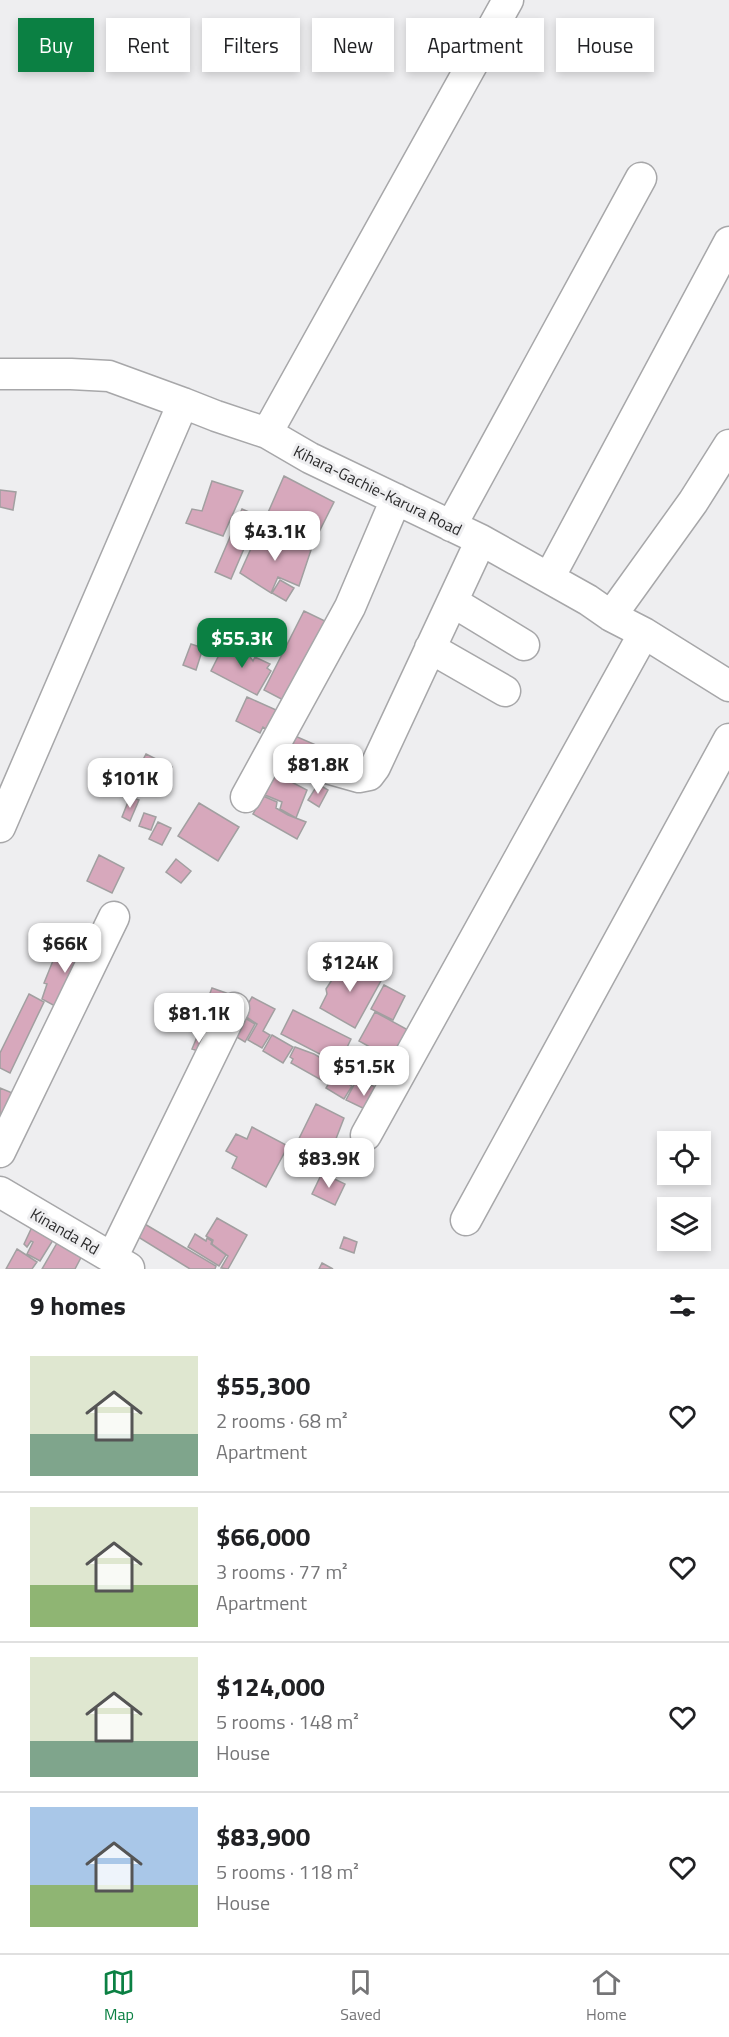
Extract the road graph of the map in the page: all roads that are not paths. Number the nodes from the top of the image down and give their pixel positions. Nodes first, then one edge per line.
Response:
1 (508, 0) edge
2 (641, 177) dead end
3 (729, 242) edge
4 (0, 374) edge
5 (183, 403) junction
6 (267, 433) junction
7 (729, 445) edge
8 (396, 499) junction
9 (451, 526) junction
10 (482, 540) junction
11 (549, 578) junction
12 (453, 602) junction
13 (611, 616) junction
14 (644, 633) junction
15 (524, 645) dead end
16 (430, 648) junction
17 (728, 683) edge
18 (505, 691) dead end
19 (729, 739) edge
20 (327, 768) dead end
21 (246, 797) dead end
22 (0, 827) edge
23 (114, 917) dead end
24 (234, 1008) dead end
25 (366, 1136) dead end
26 (0, 1152) edge
27 (0, 1192) edge
28 (466, 1220) dead end
29 (103, 1261) edge

1 - 6 street
2 - 9 street
3 - 11 street
4 - 5 street, Kihara-Gachie-Karura Road
5 - 6 street, Kihara-Gachie-Karura Road
5 - 22 street
6 - 8 street, Kihara-Gachie-Karura Road
7 - 13 street
8 - 9 street, Kihara-Gachie-Karura Road
8 - 21 street
9 - 10 street, Kihara-Gachie-Karura Road
10 - 11 street, Kihara-Gachie-Karura Road
10 - 12 street
11 - 13 street, Kihara-Gachie-Karura Road
12 - 15 street
12 - 16 street
13 - 14 street, Kihara-Gachie-Karura Road
14 - 17 street, Kihara-Gachie-Karura Road
14 - 25 street
16 - 18 street
16 - 20 street
19 - 28 street
23 - 26 street
24 - 29 street
27 - 29 street, Kinanda Rd

